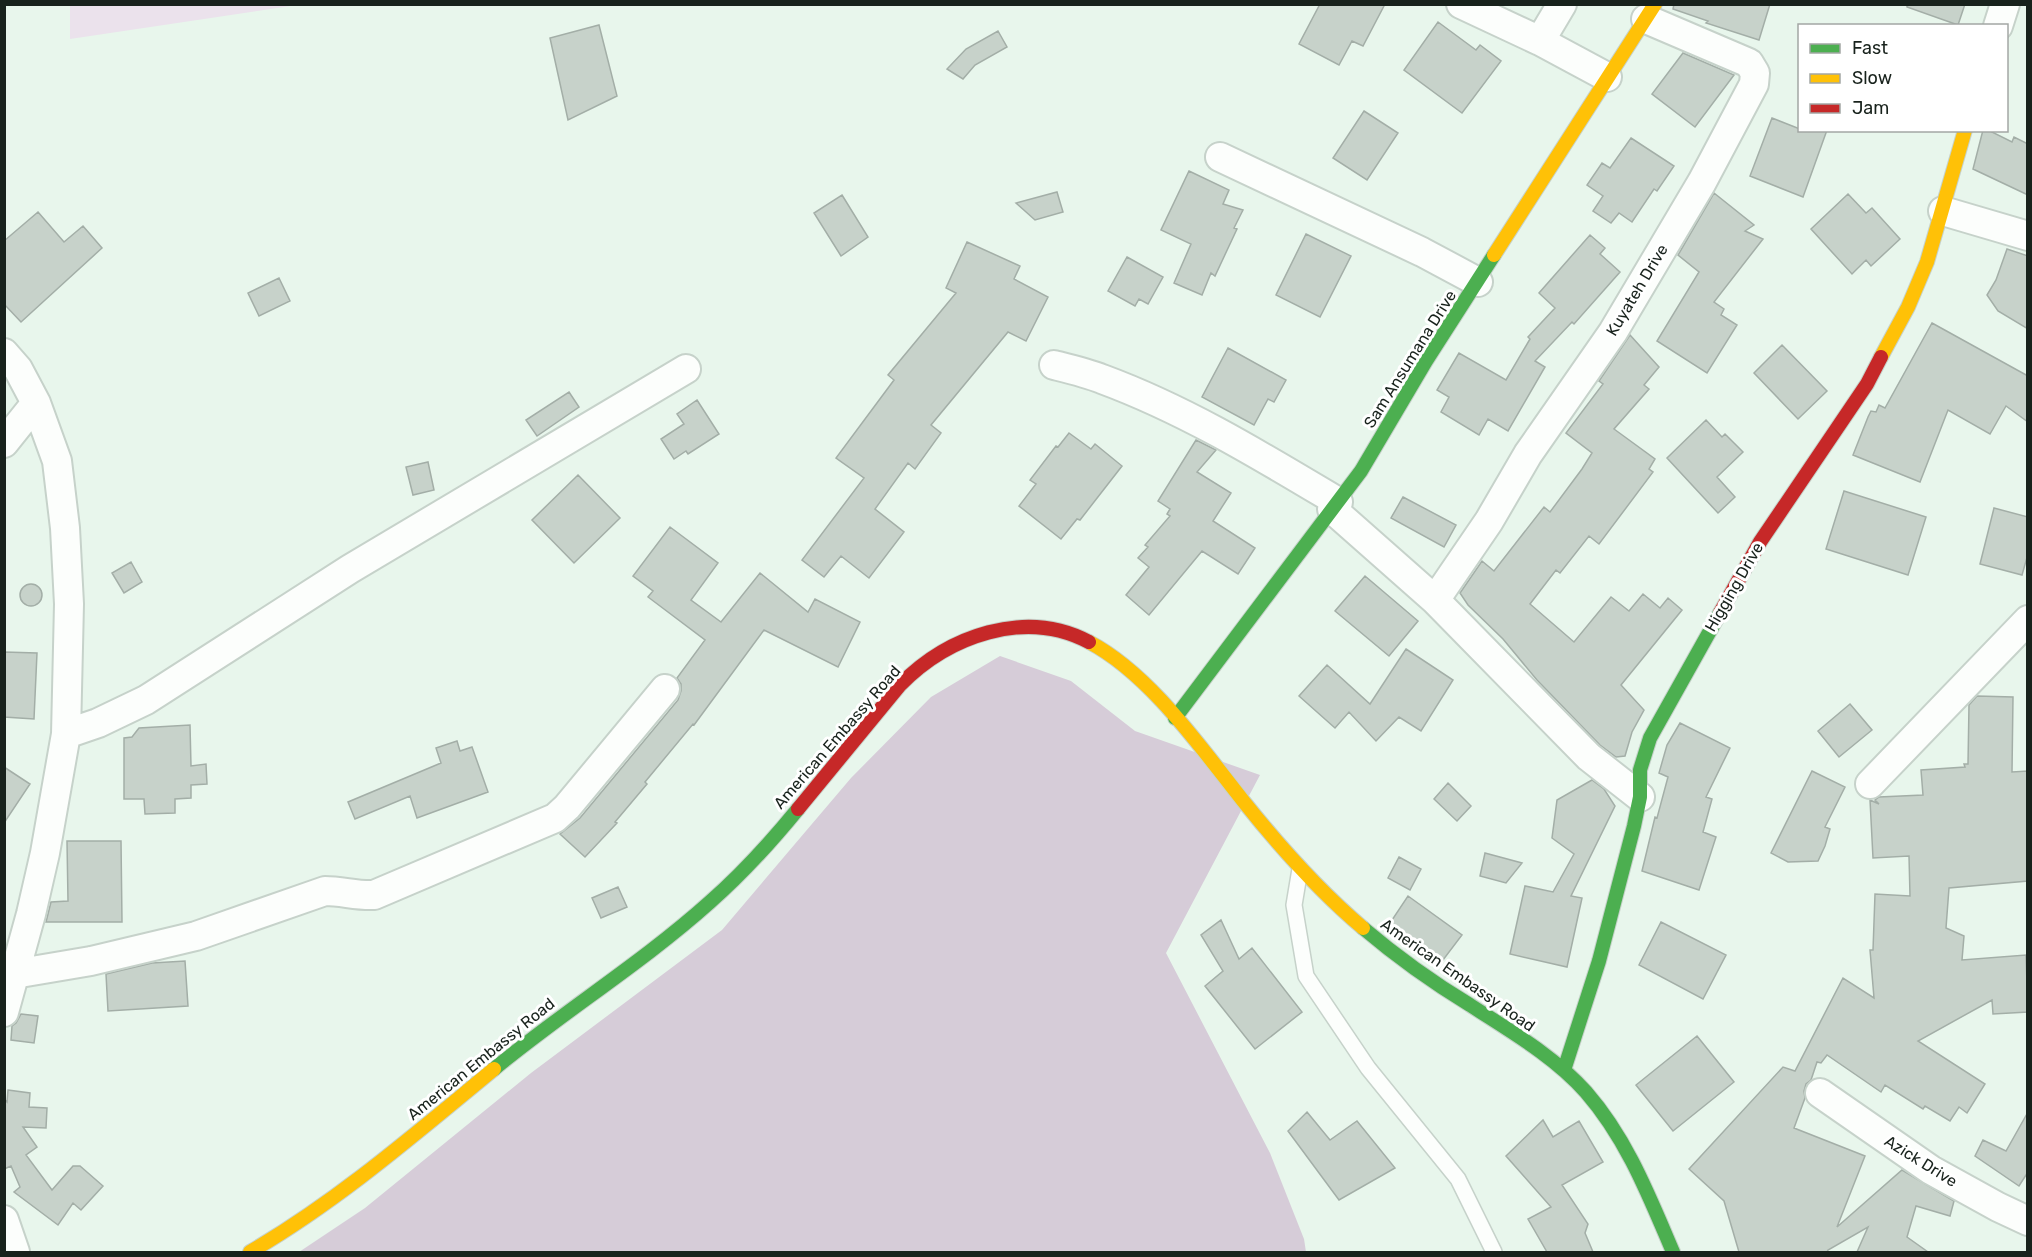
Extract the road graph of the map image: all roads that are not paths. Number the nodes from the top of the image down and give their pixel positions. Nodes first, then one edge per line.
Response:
1 (1461, 4) edge
2 (1562, 4) edge
3 (2005, 4) edge
4 (1651, 12) edge
5 (1999, 24) edge
6 (1540, 41) junction
7 (1607, 77) junction
8 (1964, 132) edge
9 (1220, 157) dead end
10 (1943, 211) junction
11 (2028, 236) edge
12 (1478, 282) junction
13 (4, 353) edge
14 (1054, 365) dead end
15 (686, 369) dead end
16 (36, 403) junction
17 (4, 443) edge
18 (1335, 506) junction
19 (1435, 600) junction
20 (2028, 620) edge
21 (665, 689) dead end
22 (1175, 718) junction
23 (66, 734) junction
24 (1870, 784) dead end
25 (1640, 797) junction
26 (1300, 869) junction
27 (14, 974) junction
28 (4, 1011) edge
29 (1564, 1070) junction
30 (1820, 1094) dead end
31 (4, 1220) edge
32 (2028, 1221) edge
33 (15, 1252) edge
34 (250, 1252) edge
35 (1494, 1252) edge
36 (1673, 1252) edge

1 - 6 street
2 - 6 street
3 - 5 street
4 - 7 street, Sam Ansumana Drive
4 - 19 street, Kuyateh Drive
6 - 7 street
7 - 12 street, Sam Ansumana Drive
8 - 10 street, Higging Drive
9 - 12 street
10 - 11 street
10 - 25 street, Higging Drive
12 - 18 street, Sam Ansumana Drive
13 - 16 street
14 - 18 street
15 - 23 street
16 - 17 street
16 - 23 street
18 - 19 street
18 - 22 street, Sam Ansumana Drive
19 - 25 street
20 - 24 street
21 - 27 street
22 - 26 street, American Embassy Road
22 - 34 street, American Embassy Road
23 - 27 street
25 - 29 street, Higging Drive
26 - 29 street, American Embassy Road
26 - 35 lane
27 - 28 street
29 - 36 street, American Embassy Road
30 - 32 street, Azick Drive
31 - 33 street

